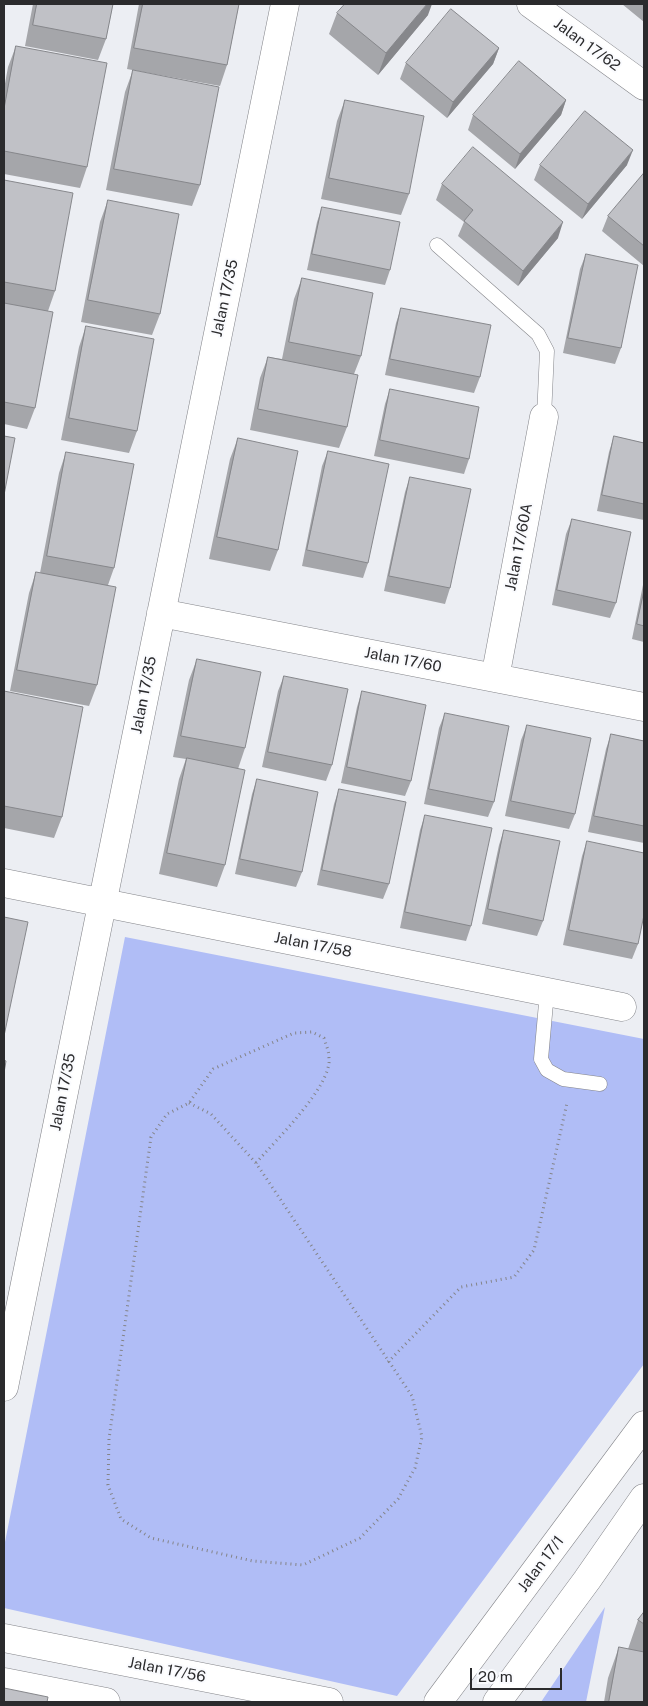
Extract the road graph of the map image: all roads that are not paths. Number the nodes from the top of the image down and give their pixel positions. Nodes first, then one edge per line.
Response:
1 (285, 4) edge
2 (531, 4) edge
3 (644, 86) edge
4 (437, 245) dead end
5 (544, 417) joint
6 (161, 613) junction
7 (495, 678) junction
8 (644, 707) edge
9 (4, 883) edge
10 (102, 903) junction
11 (547, 992) junction
12 (622, 1007) dead end
13 (600, 1084) dead end
14 (4, 1387) edge
15 (644, 1425) edge
16 (644, 1498) edge
17 (4, 1638) edge
18 (4, 1682) edge
19 (57, 1697) edge
20 (106, 1702) edge
21 (328, 1702) edge
22 (438, 1702) edge
23 (497, 1702) edge

1 - 6 street, Jalan 17/35
2 - 3 street, Jalan 17/62
4 - 5 lane
5 - 7 street, Jalan 17/60A
6 - 7 street, Jalan 17/60
6 - 10 street, Jalan 17/35
7 - 8 street, Jalan 17/60
9 - 10 street, Jalan 17/58
10 - 11 street, Jalan 17/58
10 - 14 street, Jalan 17/35
11 - 12 street, Jalan 17/58
11 - 13 lane
15 - 22 street, Jalan 17/1
16 - 23 street
17 - 21 street, Jalan 17/56
18 - 19 street
19 - 20 street

